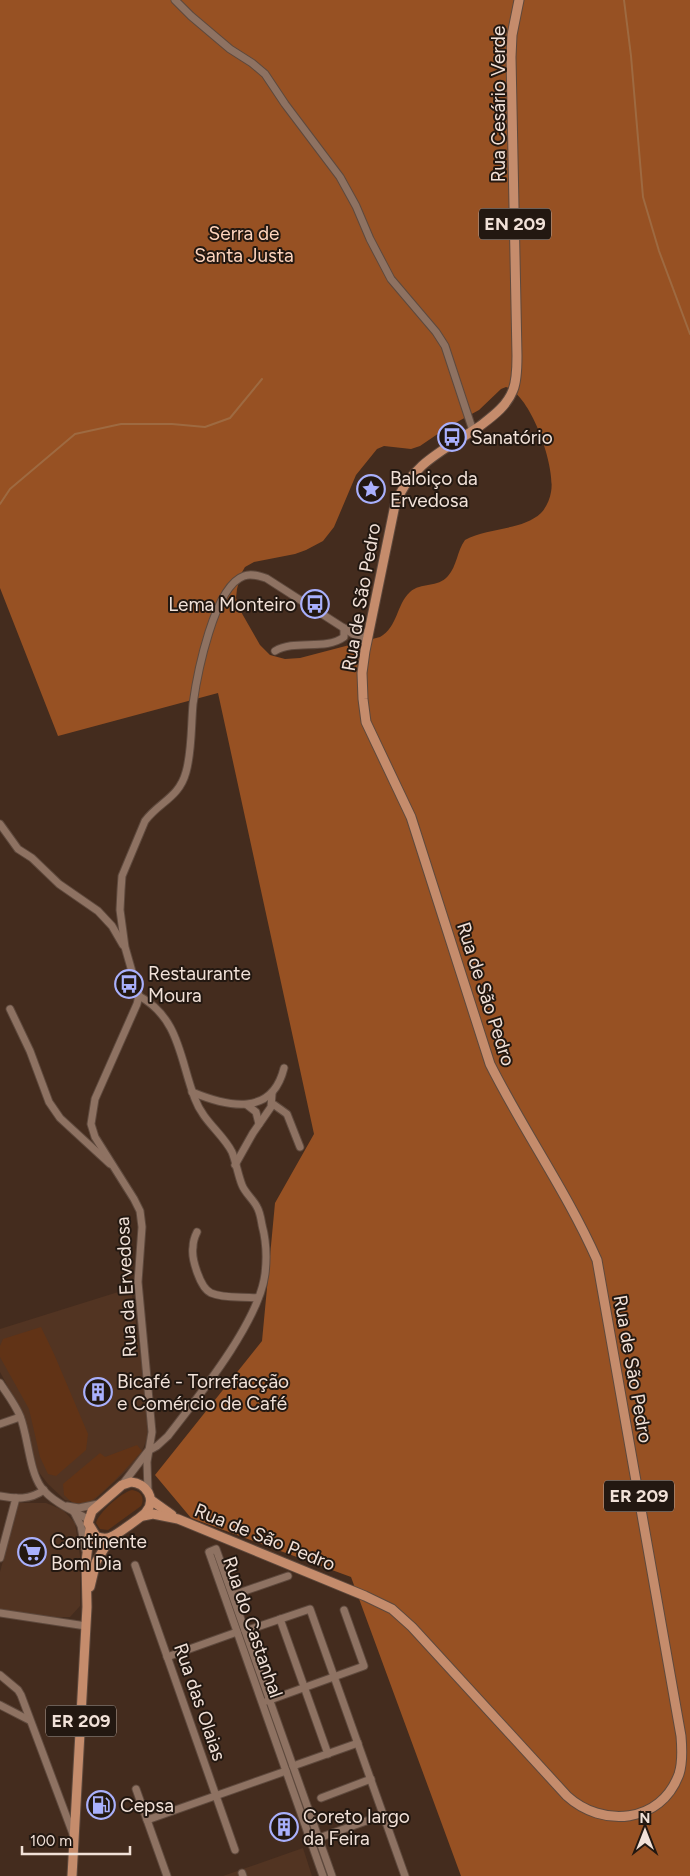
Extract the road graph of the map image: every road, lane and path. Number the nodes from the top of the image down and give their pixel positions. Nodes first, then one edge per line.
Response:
1 (176, 0) edge
2 (519, 0) edge
3 (473, 430) junction
4 (344, 628) junction
5 (368, 639) junction
6 (275, 652) dead end
7 (0, 824) edge
8 (125, 947) junction
9 (139, 996) junction
10 (10, 1009) dead end
11 (284, 1068) dead end
12 (192, 1092) junction
13 (272, 1094) junction
14 (272, 1104) junction
15 (247, 1105) junction
16 (259, 1124) junction
17 (300, 1147) dead end
18 (235, 1165) junction
19 (114, 1167) junction
20 (197, 1232) dead end
21 (258, 1298) junction
22 (0, 1383) edge
23 (20, 1417) junction
24 (0, 1424) edge
25 (148, 1451) junction
26 (122, 1485) junction
27 (44, 1490) junction
28 (0, 1496) edge
29 (150, 1496) junction
30 (16, 1498) junction
31 (101, 1503) junction
32 (64, 1505) junction
33 (74, 1512) junction
34 (143, 1516) junction
35 (178, 1520) junction
36 (89, 1524) junction
37 (111, 1537) junction
38 (0, 1558) edge
39 (86, 1562) junction
40 (135, 1565) dead end
41 (288, 1576) dead end
42 (233, 1596) junction
43 (87, 1607) junction
44 (344, 1610) dead end
45 (0, 1613) edge
46 (280, 1619) junction
47 (86, 1626) junction
48 (246, 1631) junction
49 (237, 1632) junction
50 (167, 1657) junction
51 (0, 1675) edge
52 (334, 1677) junction
53 (304, 1688) junction
54 (270, 1700) junction
55 (262, 1703) junction
56 (0, 1705) edge
57 (29, 1720) junction
58 (358, 1743) junction
59 (328, 1754) junction
60 (294, 1766) junction
61 (286, 1771) junction
62 (371, 1780) junction
63 (136, 1789) dead end
64 (216, 1796) junction
65 (321, 1798) dead end
66 (383, 1815) junction
67 (147, 1820) junction
68 (73, 1835) junction
69 (319, 1838) junction
70 (310, 1841) junction
71 (235, 1850) dead end
72 (72, 1876) edge
73 (167, 1876) edge
74 (323, 1876) edge
75 (332, 1876) edge
76 (405, 1876) edge

1 - 3 street
2 - 3 main road, Rua Cesário Verde / EN 209
3 - 5 main road, Rua de São Pedro / EN 209
4 - 5 street
4 - 6 street
4 - 8 street
5 - 35 main road, Rua de São Pedro / ER 209
7 - 8 street
8 - 9 street
9 - 12 street
9 - 19 street, Rua da Ervedosa
10 - 19 street
11 - 13 street
12 - 15 street
12 - 18 street
13 - 14 street
13 - 15 street
14 - 16 street
14 - 17 street
15 - 16 street
16 - 18 street
18 - 21 street
19 - 25 street, Rua da Ervedosa
20 - 21 street
21 - 25 street
22 - 23 street
23 - 24 street
23 - 27 street
25 - 26 street, Rua da Ervedosa
25 - 29 street, Rua da Ervedosa
26 - 29 main road, ER 209
26 - 31 main road
27 - 30 street
27 - 32 street
28 - 30 street
29 - 34 main road
29 - 35 main road, Rua de São Pedro / ER 209
30 - 38 street
31 - 32 street
31 - 36 main road
32 - 33 street
33 - 36 street
33 - 39 street
34 - 35 main road, Rua de São Pedro / ER 209
34 - 37 main road, ER 209
36 - 37 main road
36 - 39 main road, ER 209
37 - 43 main road, ER 209
39 - 43 main road, ER 209
40 - 50 street, Rua das Olaias
41 - 42 street
42 - 48 street, Rua do Castanhal
42 - 49 street, Rua do Castanhal
43 - 47 main road, ER 209
44 - 52 street
45 - 47 street
46 - 48 street
46 - 52 street
46 - 53 street
47 - 68 main road, ER 209
48 - 54 street, Rua do Castanhal
49 - 50 street
49 - 55 street, Rua do Castanhal
50 - 64 street, Rua das Olaias
51 - 57 street
52 - 53 street
52 - 58 street
53 - 54 street
53 - 59 street
54 - 55 street
54 - 60 street, Rua do Castanhal
55 - 61 street, Rua do Castanhal
56 - 57 street
57 - 68 street
58 - 59 street
58 - 62 street
59 - 60 street
60 - 69 street, Rua do Castanhal
61 - 64 street
61 - 70 street, Rua do Castanhal
62 - 65 street
62 - 66 street
63 - 67 street
64 - 67 street
64 - 71 street, Rua das Olaias
66 - 69 street
66 - 76 street
67 - 73 street
68 - 72 main road
69 - 70 street
69 - 75 street, Rua do Castanhal
70 - 74 street, Rua do Castanhal

